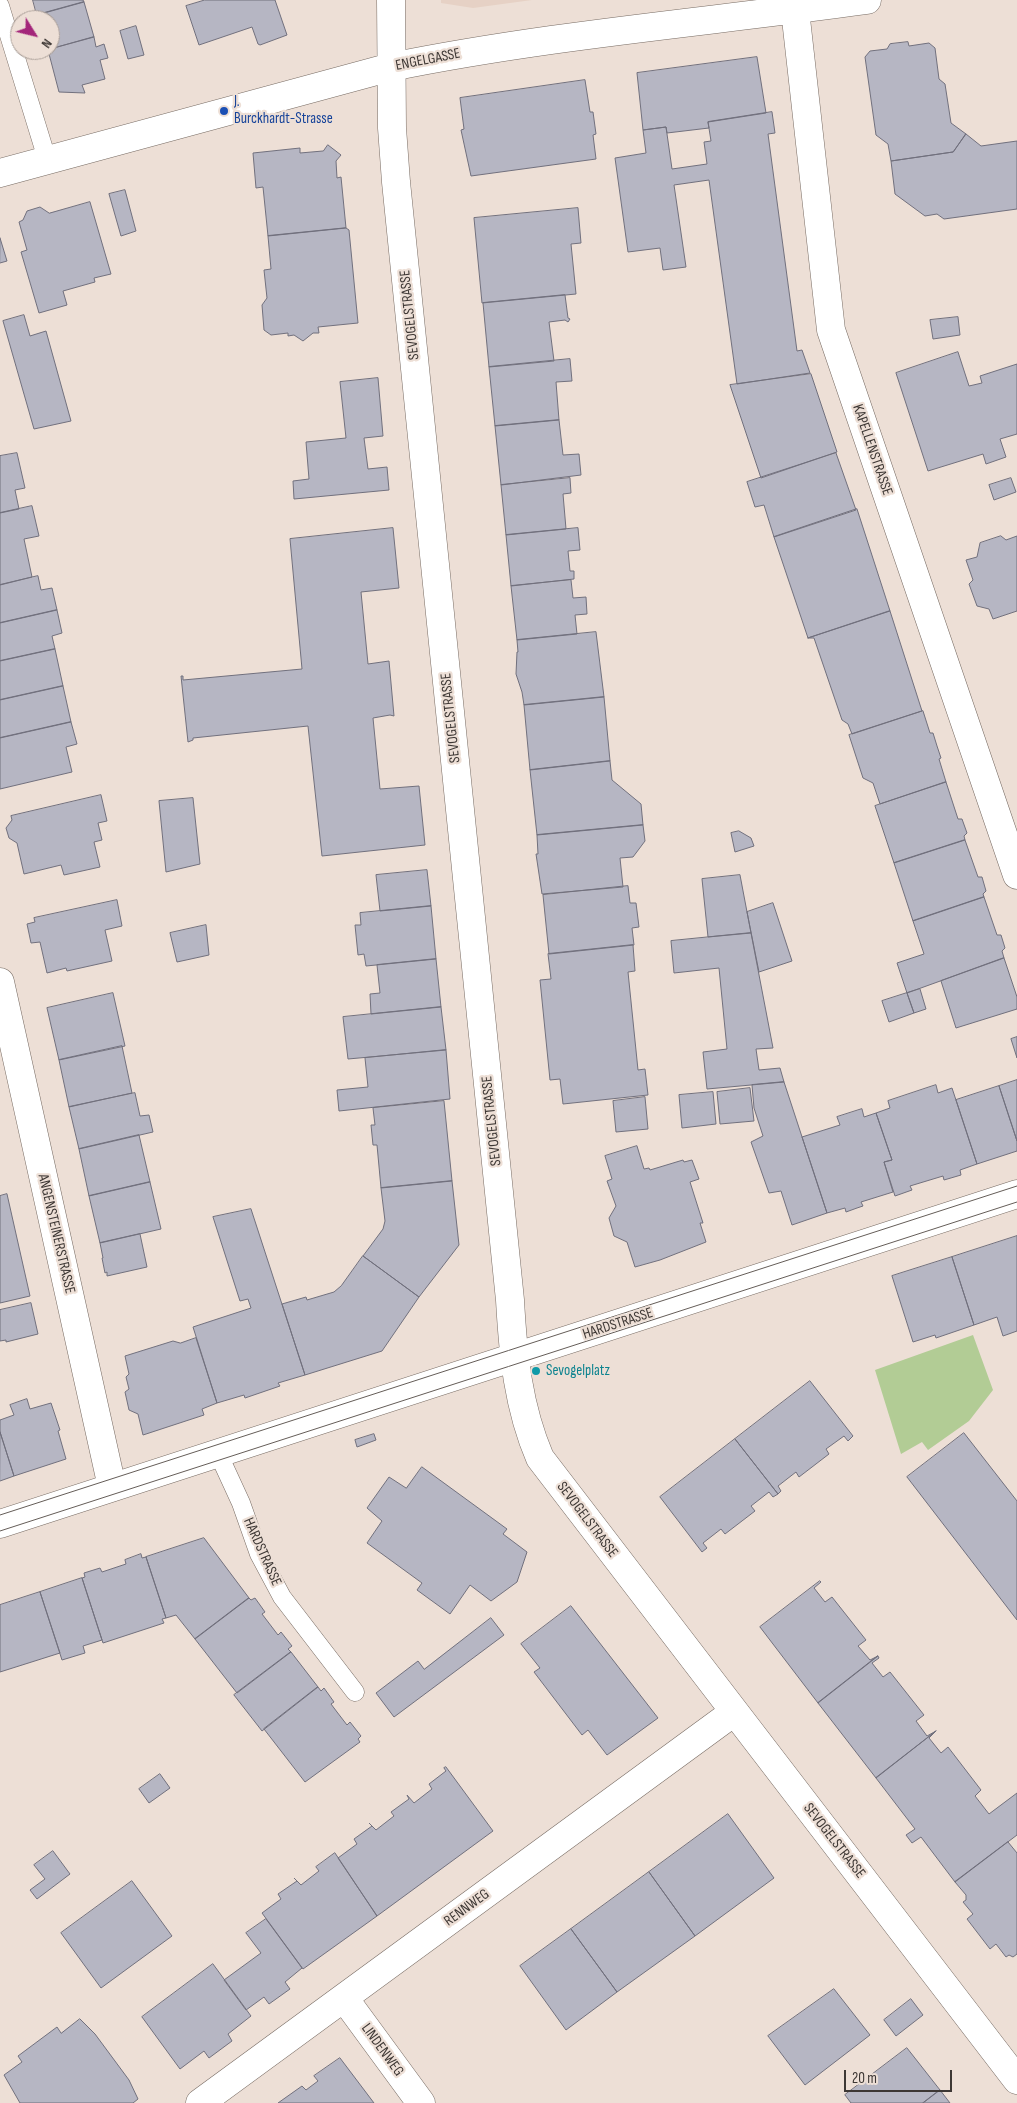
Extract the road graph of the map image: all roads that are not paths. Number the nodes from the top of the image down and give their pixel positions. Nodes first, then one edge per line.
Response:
1 (391, 0) edge
2 (867, 0) edge
3 (0, 6) edge
4 (796, 10) junction
5 (391, 67) junction
6 (47, 159) junction
7 (0, 173) edge
8 (1017, 875) edge
9 (0, 982) edge
10 (1017, 1194) edge
11 (513, 1358) junction
12 (218, 1452) junction
13 (112, 1487) junction
14 (0, 1524) edge
15 (355, 1692) dead end
16 (734, 1712) junction
17 (344, 1998) junction
18 (1017, 2080) edge
19 (200, 2103) edge
20 (421, 2103) edge

1 - 5 street, SEVOGELSTRASSE
2 - 4 street, ENGELGASSE
3 - 6 lane
4 - 5 street, ENGELGASSE
4 - 8 street, KAPELLENSTRASSE
5 - 6 street, ENGELGASSE
5 - 11 street, SEVOGELSTRASSE
6 - 7 street, ENGELGASSE
9 - 13 street, ANGENSTEINERSTRASSE
10 - 11 street, HARDSTRASSE
11 - 12 street, HARDSTRASSE
11 - 16 street, SEVOGELSTRASSE
12 - 13 street, HARDSTRASSE
12 - 15 lane, HARDSTRASSE
13 - 14 street, HARDSTRASSE
16 - 17 street, RENNWEG
16 - 18 street, SEVOGELSTRASSE
17 - 19 street, RENNWEG
17 - 20 street, LINDENWEG

